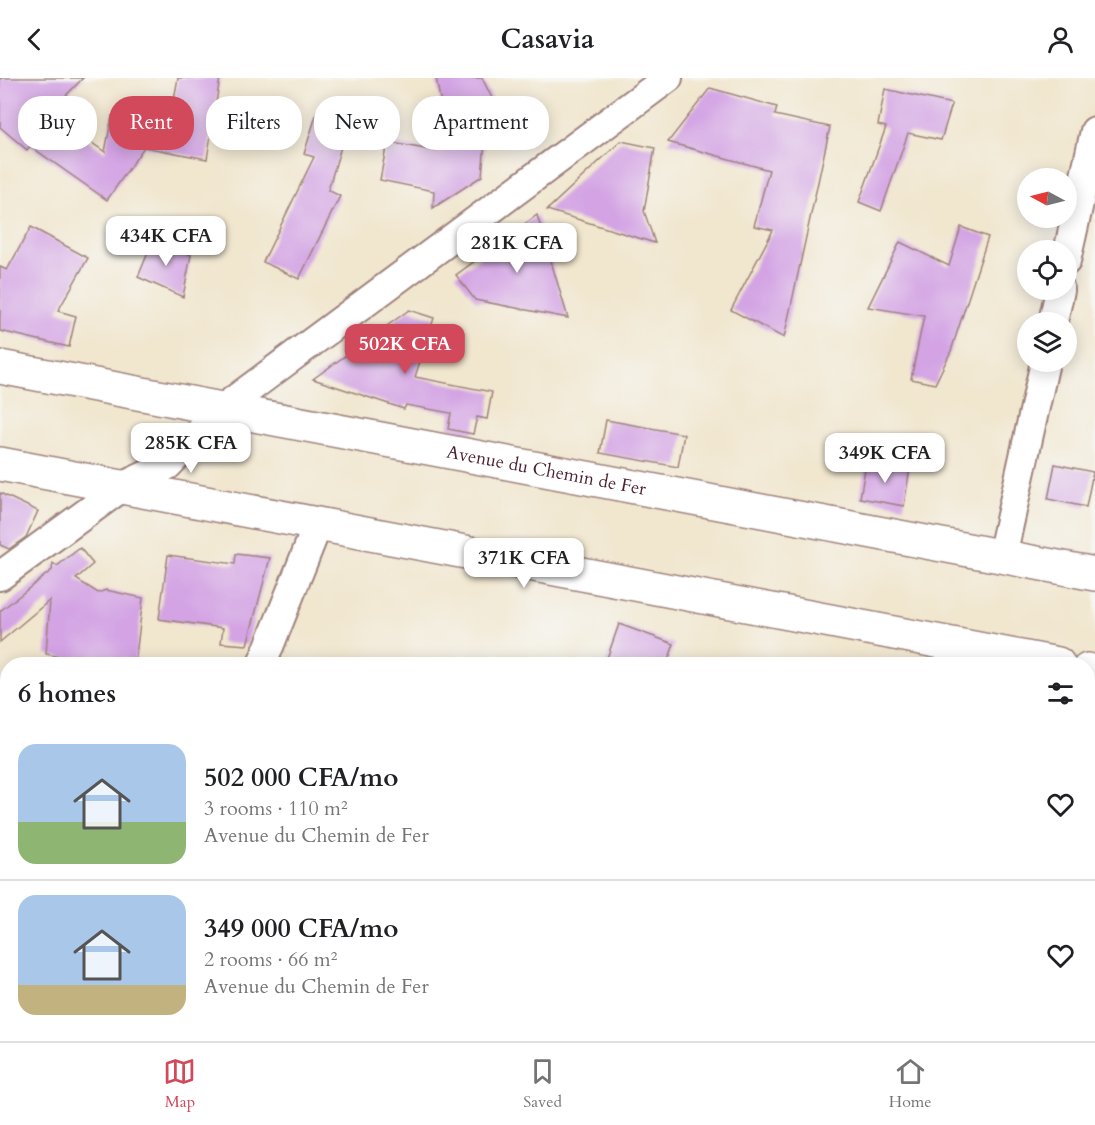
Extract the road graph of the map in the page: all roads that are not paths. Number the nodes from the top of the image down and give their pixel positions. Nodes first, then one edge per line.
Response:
1 (668, 78) edge
2 (1095, 131) edge
3 (1071, 240) edge
4 (0, 367) edge
5 (1043, 372) edge
6 (222, 409) junction
7 (0, 464) edge
8 (122, 487) junction
9 (318, 524) junction
10 (1002, 556) junction
11 (1095, 574) edge
12 (0, 576) edge
13 (265, 657) edge
14 (1021, 657) edge

1 - 6 street
2 - 3 street
4 - 6 main road, Avenue du Chemin de Fer
5 - 10 street
6 - 8 street
6 - 10 main road, Avenue du Chemin de Fer
7 - 8 main road
8 - 9 main road
8 - 12 street
9 - 13 street
9 - 14 main road
10 - 11 main road, Avenue du Chemin de Fer

